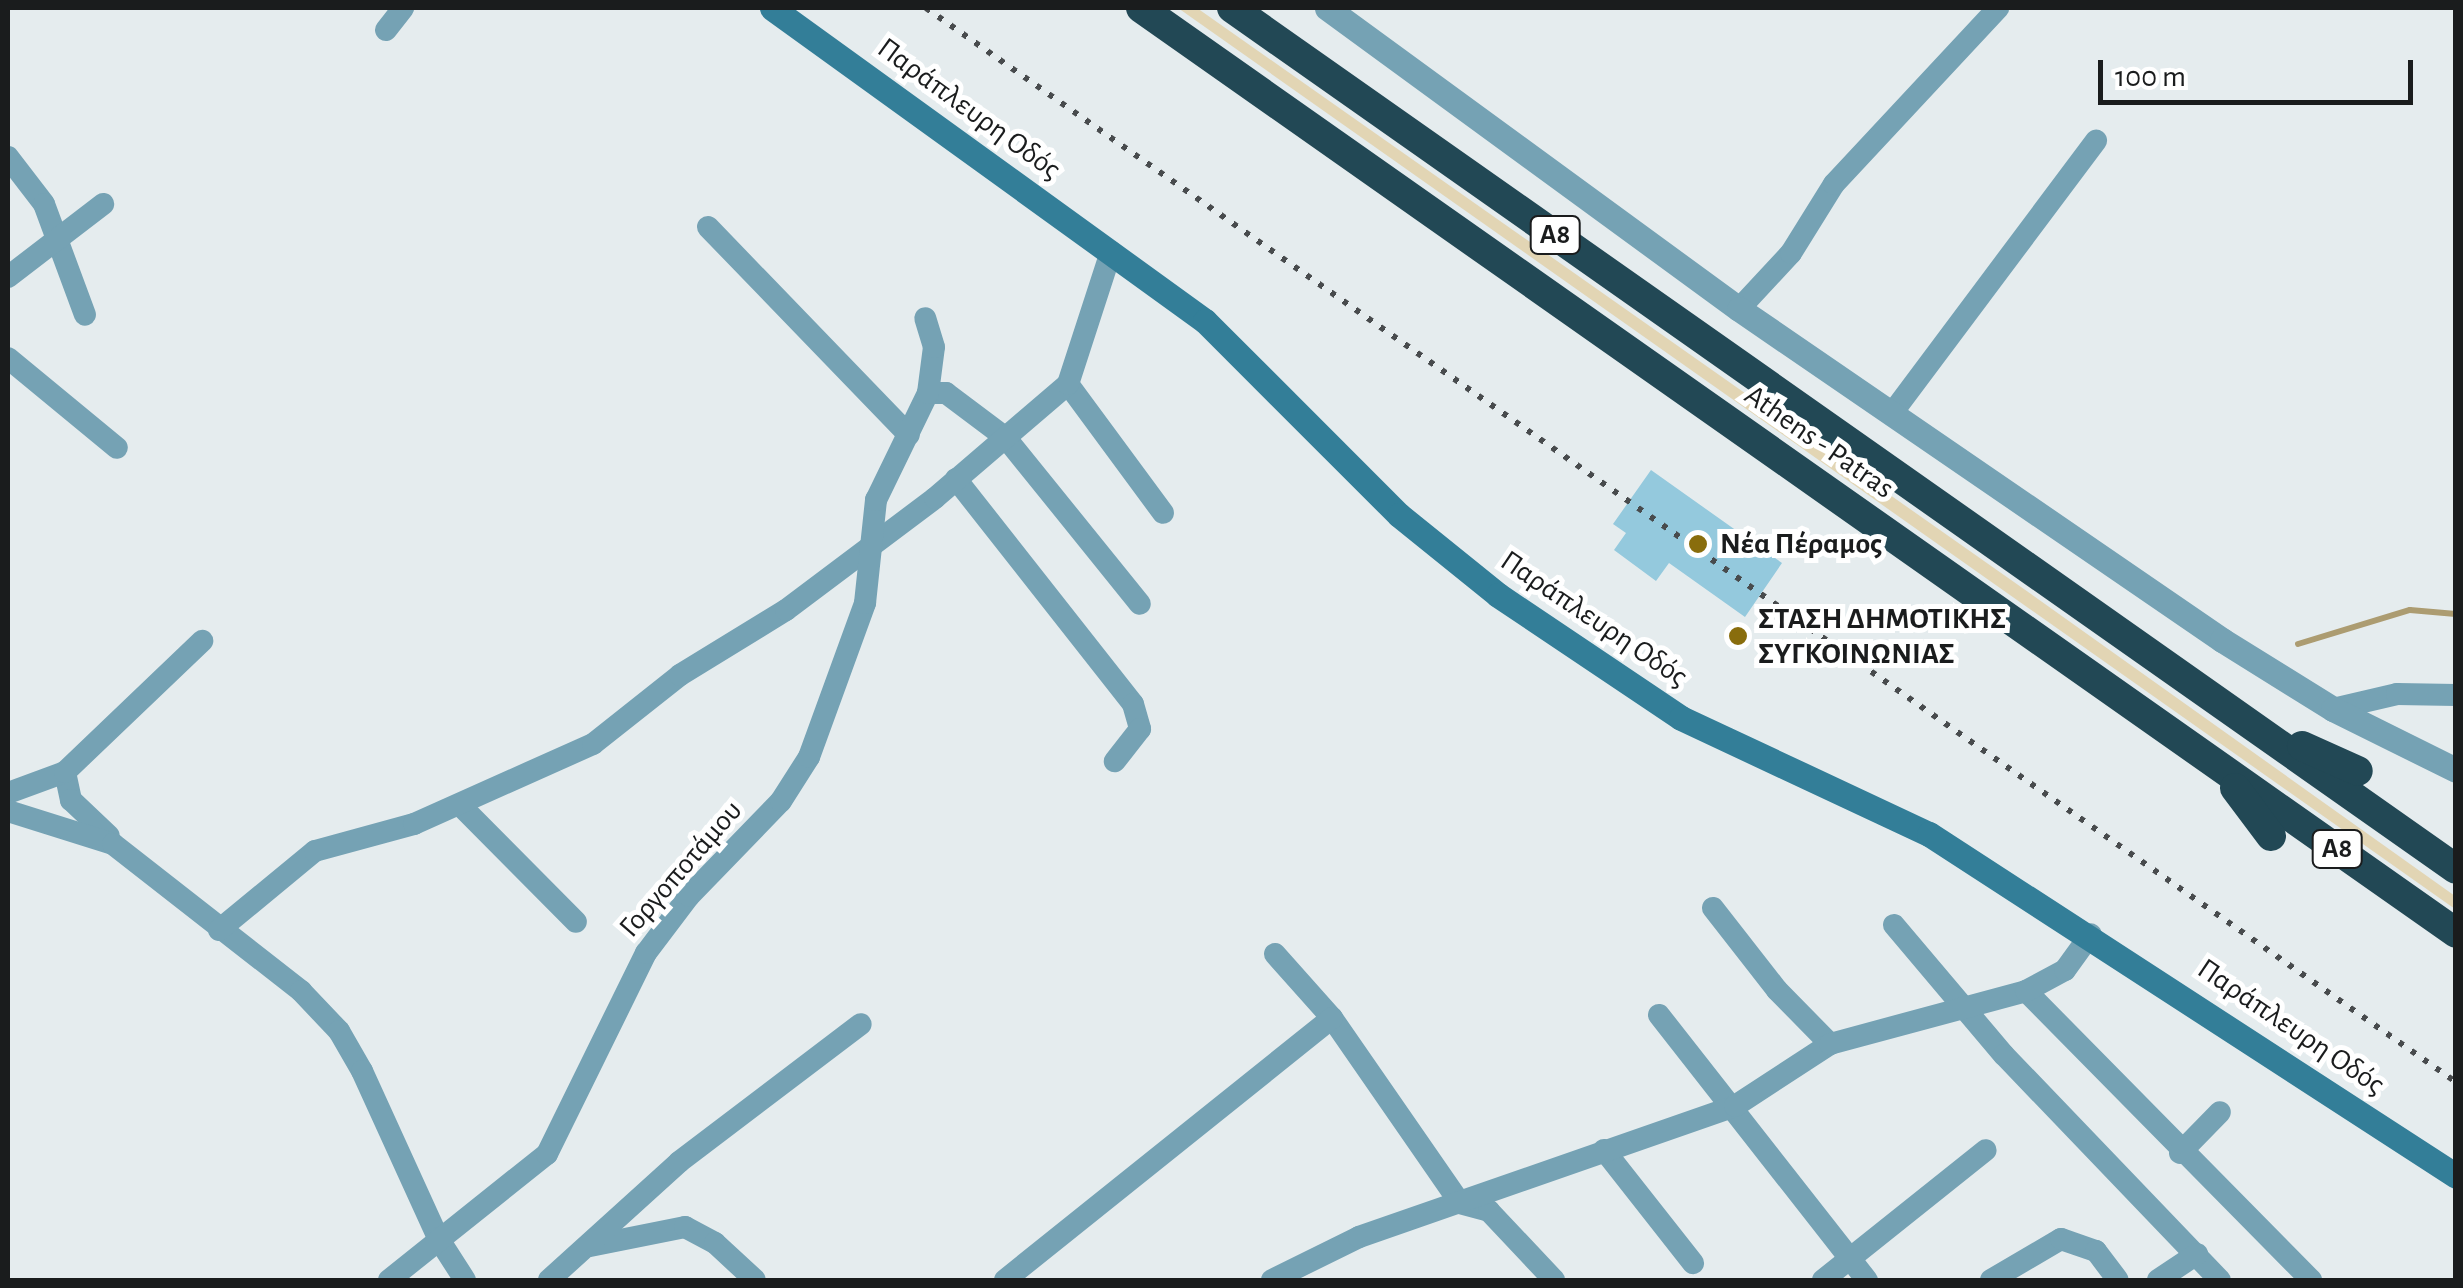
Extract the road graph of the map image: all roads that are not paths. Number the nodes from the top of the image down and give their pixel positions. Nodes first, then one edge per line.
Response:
1 (403, 8) edge
2 (772, 8) edge
3 (1141, 8) edge
4 (1232, 8) edge
5 (1326, 8) edge
6 (1998, 8) edge
7 (386, 30) dead end
8 (2096, 141) dead end
9 (8, 157) edge
10 (104, 204) dead end
11 (708, 228) dead end
12 (60, 238) junction
13 (1112, 252) junction
14 (8, 276) edge
15 (1739, 309) junction
16 (85, 315) dead end
17 (924, 318) dead end
18 (8, 358) edge
19 (1068, 384) junction
20 (928, 393) junction
21 (1893, 412) junction
22 (909, 435) junction
23 (1006, 438) junction
24 (117, 448) dead end
25 (956, 478) junction
26 (1163, 513) dead end
27 (873, 542) junction
28 (1140, 604) dead end
29 (202, 642) dead end
30 (2456, 695) edge
31 (2333, 708) junction
32 (2257, 729) junction
33 (1115, 761) dead end
34 (2218, 766) junction
35 (2456, 770) edge
36 (2358, 771) dead end
37 (65, 772) junction
38 (8, 793) edge
39 (461, 806) junction
40 (8, 812) edge
41 (2271, 836) dead end
42 (131, 855) junction
43 (2456, 869) edge
44 (1713, 908) dead end
45 (576, 922) dead end
46 (1894, 926) dead end
47 (219, 930) junction
48 (2456, 933) edge
49 (2091, 934) junction
50 (1275, 954) dead end
51 (2026, 991) junction
52 (1965, 1011) junction
53 (1659, 1014) dead end
54 (1332, 1018) junction
55 (861, 1024) dead end
56 (1830, 1044) junction
57 (1736, 1106) junction
58 (2220, 1112) dead end
59 (1604, 1150) junction
60 (1986, 1150) dead end
61 (2180, 1153) junction
62 (2456, 1176) edge
63 (1460, 1203) junction
64 (438, 1238) junction
65 (589, 1246) junction
66 (2197, 1254) junction
67 (1850, 1257) junction
68 (1693, 1263) dead end
69 (389, 1280) edge
70 (465, 1280) edge
71 (549, 1280) edge
72 (756, 1280) edge
73 (1005, 1280) edge
74 (1272, 1280) edge
75 (1554, 1280) edge
76 (1823, 1280) edge
77 (1867, 1280) edge
78 (1992, 1280) edge
79 (2118, 1280) edge
80 (2158, 1280) edge
81 (2220, 1280) edge
82 (2311, 1280) edge

1 - 7 street
2 - 13 main road, Παράπλευρη Οδός
3 - 34 highway, Athens - Patras / Α8
4 - 32 highway, Athens - Patras / Α8
5 - 15 street
6 - 15 street
8 - 21 street
9 - 12 street
10 - 12 street
11 - 22 street
12 - 14 street
12 - 16 street
13 - 19 street
13 - 49 main road, Παράπλευρη Οδός
15 - 21 street
17 - 20 street, Γοργοποτάμου
18 - 24 street
19 - 23 street
19 - 26 street
20 - 22 street, Γοργοποτάμου
20 - 23 street
21 - 31 street
22 - 27 street, Γοργοποτάμου
23 - 25 street
23 - 28 street
25 - 27 street
25 - 33 street
27 - 39 street
27 - 64 street, Γοργοποτάμου
29 - 37 street
30 - 31 street
31 - 35 street
32 - 36 highway
32 - 43 highway, Athens - Patras / Α8
34 - 41 highway
34 - 48 highway, Athens - Patras / Α8
37 - 38 street
37 - 42 street
39 - 45 street
39 - 47 street
40 - 42 street
42 - 47 street
44 - 56 street
46 - 52 street
47 - 64 street
49 - 51 street
49 - 62 main road, Παράπλευρη Οδός
50 - 54 street
51 - 52 street
51 - 61 street
52 - 56 street
52 - 66 street
53 - 57 street
54 - 63 street
54 - 73 street
55 - 65 street
56 - 57 street
57 - 59 street
57 - 67 street
58 - 61 street
59 - 63 street
59 - 68 street
60 - 67 street
61 - 82 street
63 - 74 street
63 - 75 street
64 - 69 street, Γοργοποτάμου
64 - 70 street
65 - 71 street
65 - 72 street
66 - 80 street
66 - 81 street
67 - 76 street
67 - 77 street
78 - 79 street

